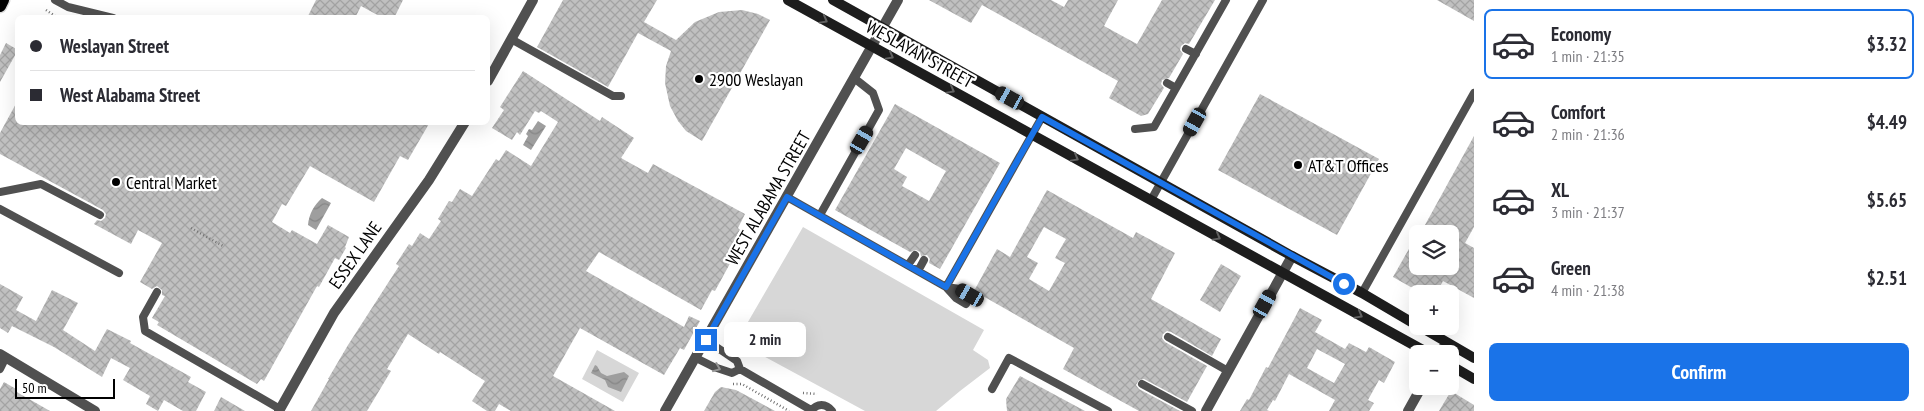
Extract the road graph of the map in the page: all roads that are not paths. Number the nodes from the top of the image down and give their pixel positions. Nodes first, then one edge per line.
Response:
1 (3, 0) edge
2 (55, 0) edge
3 (533, 0) edge
4 (788, 0) edge
5 (833, 0) edge
6 (898, 0) edge
7 (1226, 0) edge
8 (1263, 0) edge
9 (0, 6) edge
10 (101, 15) edge
11 (883, 27) junction
12 (511, 39) junction
13 (872, 46) junction
14 (1186, 49) dead end
15 (1196, 54) junction
16 (490, 78) edge
17 (854, 78) junction
18 (1166, 83) dead end
19 (1176, 88) junction
20 (1474, 93) edge
21 (621, 96) dead end
22 (1042, 117) junction
23 (463, 125) edge
24 (1135, 129) dead end
25 (1032, 135) junction
26 (1161, 183) junction
27 (0, 192) edge
28 (787, 197) junction
29 (1151, 200) junction
30 (0, 209) edge
31 (100, 215) dead end
32 (820, 215) junction
33 (915, 255) dead end
34 (1292, 256) junction
35 (924, 260) dead end
36 (908, 265) junction
37 (918, 270) junction
38 (119, 273) dead end
39 (1283, 273) junction
40 (946, 287) junction
41 (157, 292) dead end
42 (1362, 293) junction
43 (970, 295) dead end
44 (966, 304) dead end
45 (1409, 321) edge
46 (1433, 335) edge
47 (1168, 337) dead end
48 (706, 340) junction
49 (1446, 343) joint
50 (1414, 345) edge
51 (3, 356) edge
52 (696, 358) junction
53 (1474, 358) edge
54 (0, 368) edge
55 (740, 369) junction
56 (1459, 370) edge
57 (1228, 371) junction
58 (1474, 379) edge
59 (1142, 384) dead end
60 (992, 389) dead end
61 (1417, 395) edge
62 (82, 408) edge
63 (280, 410) edge
64 (95, 411) edge
65 (665, 411) edge
66 (811, 411) edge
67 (832, 411) edge
68 (1108, 411) edge
69 (1192, 411) edge
70 (1206, 411) edge
71 (1408, 411) edge

1 - 9 main road
2 - 10 lane
3 - 12 street
4 -> 13 main road, WESLAYAN STREET
5 - 11 main road, WESLAYAN STREET
6 - 11 street, WEST ALABAMA STREET
7 - 15 lane
8 - 26 lane
11 - 13 street, WEST ALABAMA STREET
11 - 22 main road, WESLAYAN STREET
12 - 16 street
12 - 21 lane
13 - 17 street, WEST ALABAMA STREET
13 -> 25 main road, WESLAYAN STREET
14 - 15 lane
15 - 19 lane
17 - 28 street, WEST ALABAMA STREET
17 - 32 lane
18 - 19 lane
19 - 24 lane
20 - 42 lane
22 - 25 lane
22 - 26 main road, WESLAYAN STREET
23 - 63 street, ESSEX LANE
25 -> 29 main road, WESLAYAN STREET
25 - 40 lane
26 - 29 lane
26 - 34 main road, WESLAYAN STREET
27 - 31 lane
28 - 32 lane
28 - 48 street, WEST ALABAMA STREET
29 -> 39 main road, WESLAYAN STREET
30 - 38 lane
32 - 36 lane
33 - 36 lane
34 - 39 street
34 - 42 main road, WESLAYAN STREET
35 - 37 lane
36 - 37 lane
37 - 40 lane
39 -> 50 main road, WESLAYAN STREET
39 - 57 street
40 - 43 lane
40 - 44 lane
41 - 63 lane
42 - 45 main road, WESLAYAN STREET
46 - 49 main road, WESLAYAN STREET
47 - 57 lane
48 - 52 street, WEST ALABAMA STREET
48 - 55 lane
49 - 53 main road, WESLAYAN STREET
51 - 54 lane
51 - 62 street
52 -> 55 lane
52 - 65 street, WEST ALABAMA STREET
55 - 66 lane
56 - 58 main road
57 - 70 street
59 - 69 lane
60 - 68 lane
61 - 71 street
62 - 64 street
66 - 67 lane

